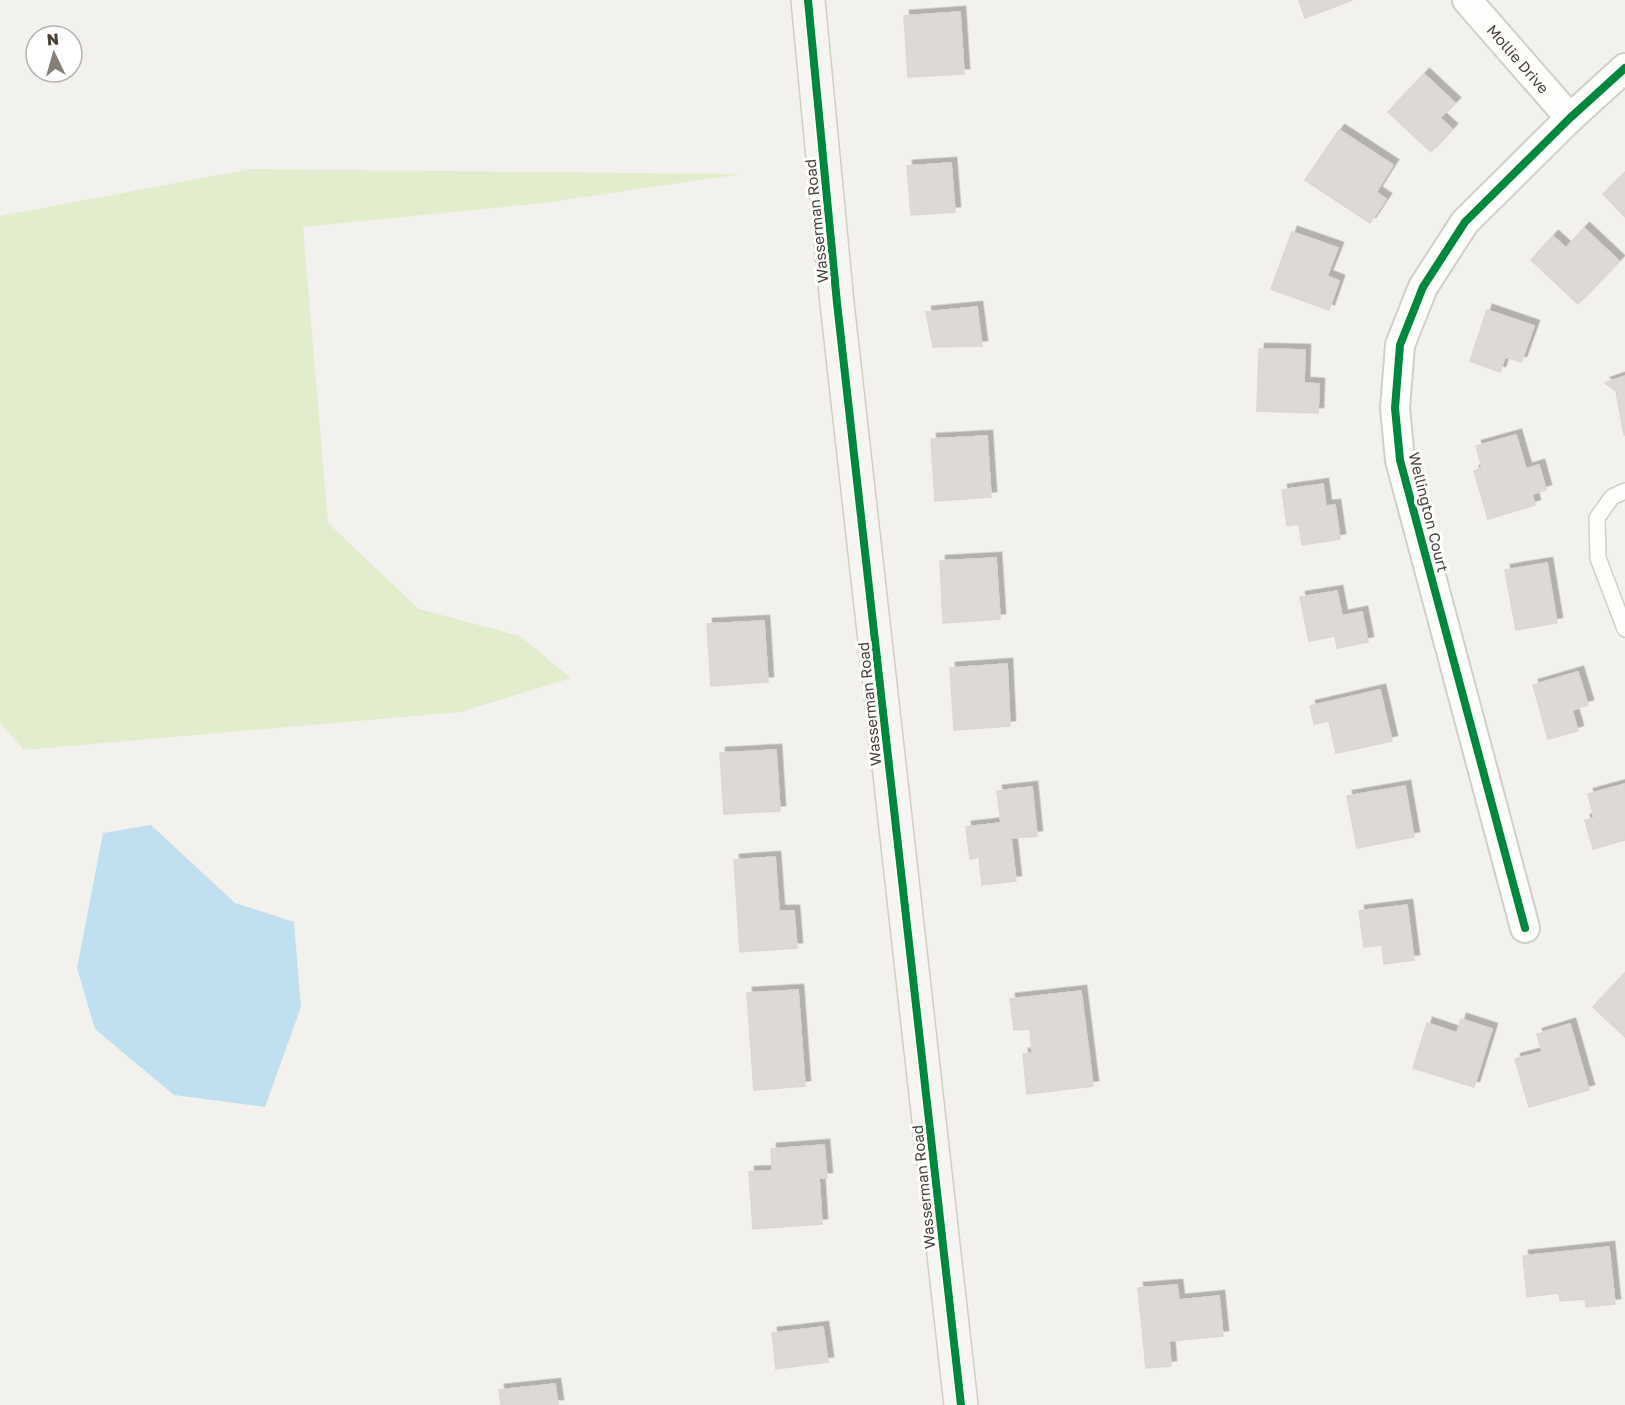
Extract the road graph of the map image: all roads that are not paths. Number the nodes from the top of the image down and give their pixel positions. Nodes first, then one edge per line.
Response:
1 (808, 0) edge
2 (1467, 0) edge
3 (1625, 68) edge
4 (1570, 118) junction
5 (1625, 491) edge
6 (1625, 629) edge
7 (1525, 928) dead end
8 (961, 1405) edge

1 - 8 street, Wasserman Road
2 - 4 street, Mollie Drive
3 - 4 street, Wellington Court
4 - 7 street, Wellington Court
5 - 6 lane

